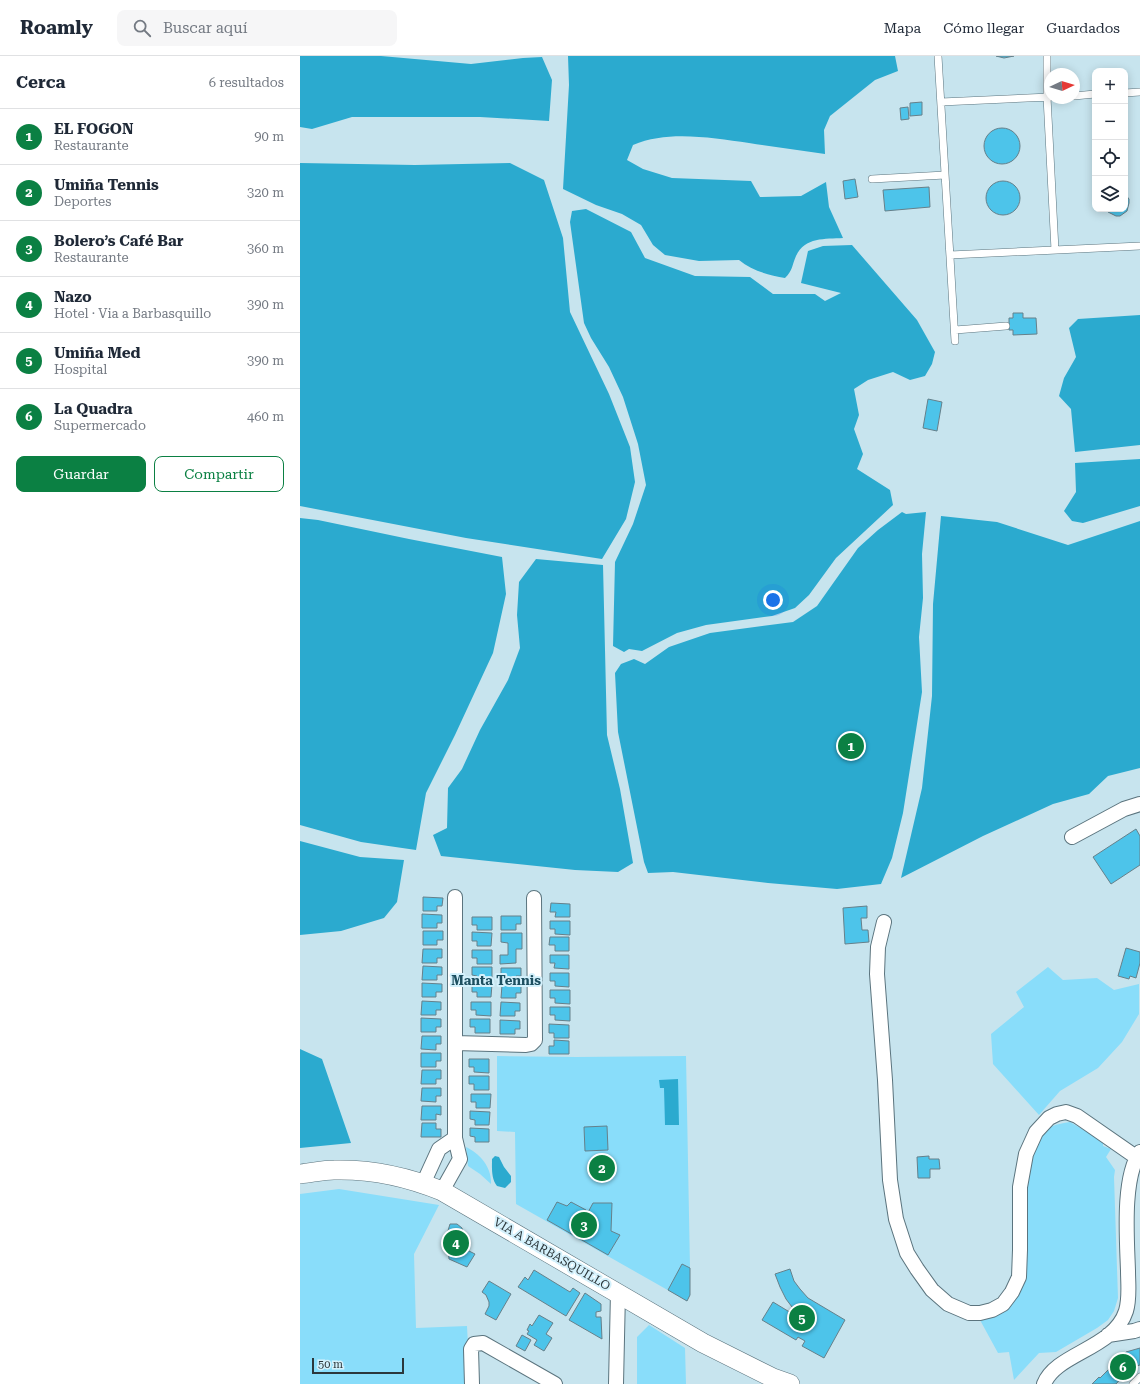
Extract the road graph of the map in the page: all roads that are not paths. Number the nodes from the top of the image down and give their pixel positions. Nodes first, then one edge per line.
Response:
1 (938, 56) edge
2 (1047, 56) edge
3 (1047, 68) edge
4 (1140, 92) edge
5 (1128, 93) edge
6 (1092, 94) edge
7 (1080, 95) edge
8 (1044, 97) edge
9 (941, 102) junction
10 (1048, 104) edge
11 (945, 175) junction
12 (872, 179) dead end
13 (1140, 246) edge
14 (1055, 250) junction
15 (950, 255) junction
16 (1006, 326) dead end
17 (955, 330) junction
18 (955, 341) dead end
19 (1140, 804) edge
20 (1072, 837) dead end
21 (455, 898) dead end
22 (534, 898) dead end
23 (884, 922) dead end
24 (455, 1043) junction
25 (455, 1138) junction
26 (1138, 1154) edge
27 (300, 1174) edge
28 (423, 1184) junction
29 (442, 1191) junction
30 (618, 1292) junction
31 (1140, 1329) edge
32 (1108, 1336) junction
33 (1140, 1377) edge
34 (472, 1384) edge
35 (555, 1384) edge
36 (616, 1384) edge
37 (790, 1384) edge
38 (1044, 1384) edge
39 (1133, 1384) edge

1 - 9 lane
2 - 3 lane
4 - 5 lane
6 - 7 lane
8 - 9 lane
9 - 11 lane
10 - 14 lane
11 - 12 lane
11 - 15 lane
13 - 14 lane
14 - 15 lane
15 - 17 lane
16 - 17 lane
17 - 18 lane
19 - 20 street
21 - 24 street
22 - 24 street
23 - 26 street
24 - 25 street
25 - 28 street
25 - 29 street
26 - 32 street
27 - 28 main road, VIA A BARBASQUILLO
28 - 29 main road, VIA A BARBASQUILLO
29 - 30 main road, VIA A BARBASQUILLO
30 - 36 street
30 - 37 main road, VIA A BARBASQUILLO
31 - 32 street
32 - 38 street
33 - 39 lane
34 - 35 street

